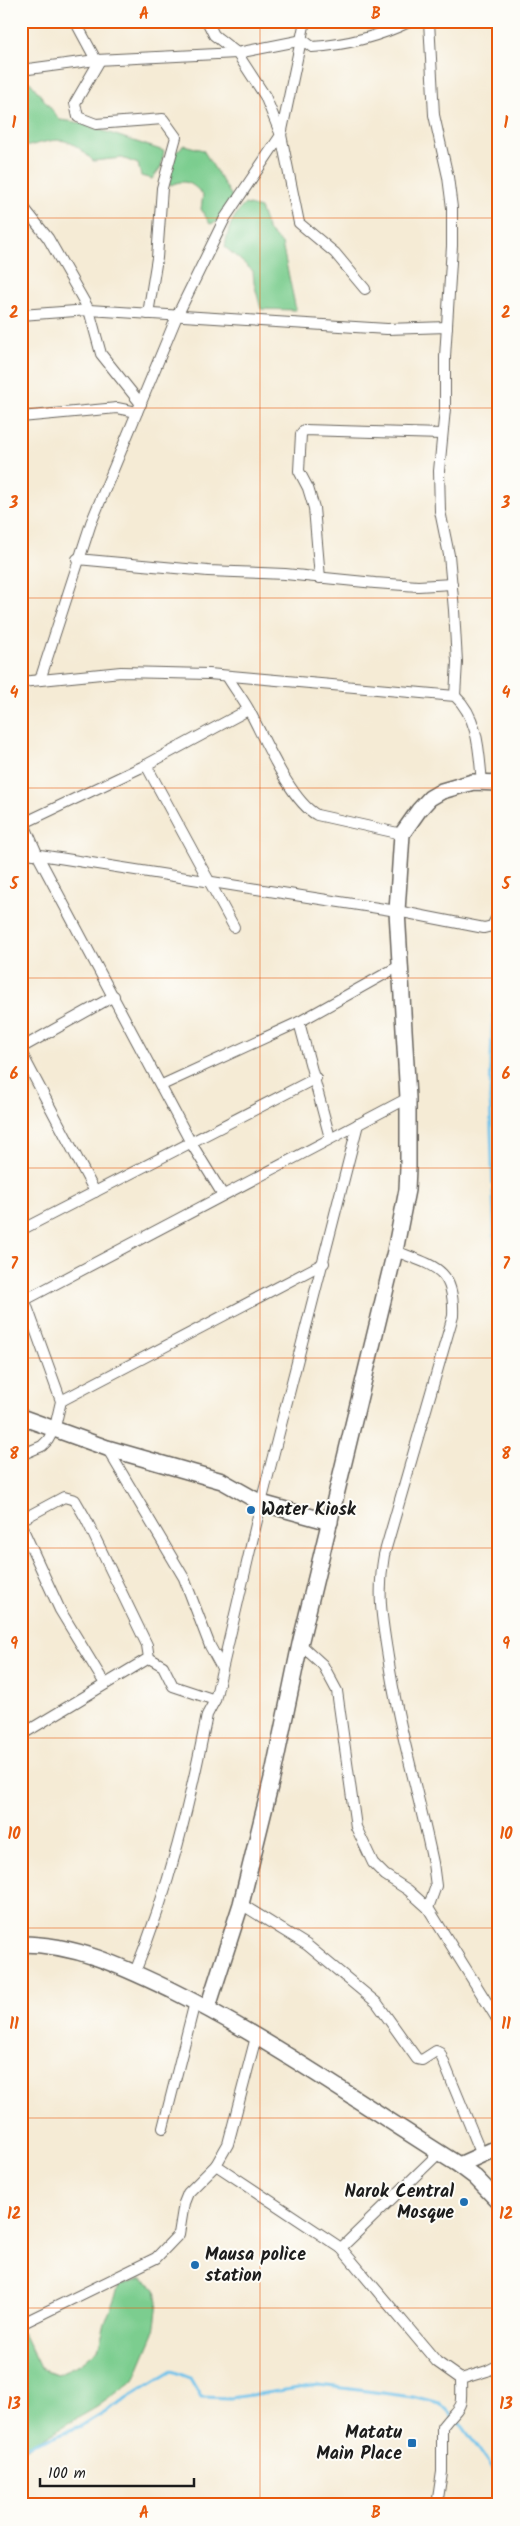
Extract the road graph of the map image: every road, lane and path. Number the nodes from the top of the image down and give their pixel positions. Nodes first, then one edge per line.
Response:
1 (75, 21) edge
2 (207, 21) edge
3 (305, 21) edge
4 (411, 21) edge
5 (429, 21) edge
6 (303, 40) junction
7 (237, 54) junction
8 (98, 60) junction
9 (21, 70) edge
10 (281, 135) junction
11 (21, 204) edge
12 (365, 289) dead end
13 (89, 310) junction
14 (148, 314) junction
15 (21, 315) edge
16 (177, 316) junction
17 (447, 327) junction
18 (139, 408) junction
19 (21, 417) edge
20 (442, 434) junction
21 (78, 559) junction
22 (320, 578) junction
23 (452, 584) junction
24 (227, 676) junction
25 (40, 680) junction
26 (21, 682) edge
27 (455, 696) junction
28 (248, 710) junction
29 (146, 765) junction
30 (482, 783) junction
31 (499, 783) edge
32 (23, 820) edge
33 (402, 834) junction
34 (21, 852) edge
35 (38, 856) junction
36 (212, 882) junction
37 (397, 911) junction
38 (499, 913) edge
39 (234, 927) dead end
40 (401, 965) junction
41 (114, 996) junction
42 (299, 1022) junction
43 (21, 1050) edge
44 (316, 1078) junction
45 (162, 1084) junction
46 (408, 1098) junction
47 (358, 1124) junction
48 (330, 1138) junction
49 (191, 1143) junction
50 (95, 1192) junction
51 (223, 1195) junction
52 (21, 1230) edge
53 (395, 1251) junction
54 (324, 1263) junction
55 (21, 1290) edge
56 (23, 1301) edge
57 (61, 1401) junction
58 (21, 1417) edge
59 (55, 1428) junction
60 (107, 1448) junction
61 (21, 1455) edge
62 (261, 1503) junction
63 (21, 1520) edge
64 (330, 1522) junction
65 (21, 1525) edge
66 (300, 1644) junction
67 (149, 1658) junction
68 (222, 1668) junction
69 (106, 1684) junction
70 (215, 1700) junction
71 (21, 1735) edge
72 (241, 1904) junction
73 (428, 1908) junction
74 (21, 1944) edge
75 (135, 1972) junction
76 (202, 2005) junction
77 (499, 2022) edge
78 (256, 2037) junction
79 (163, 2128) dead end
80 (499, 2147) edge
81 (438, 2153) junction
82 (482, 2156) junction
83 (216, 2165) junction
84 (459, 2166) junction
85 (499, 2202) edge
86 (341, 2248) junction
87 (21, 2324) edge
88 (499, 2365) edge
89 (460, 2379) junction
90 (437, 2505) edge

1 - 8 street
2 - 7 street
3 - 6 street
4 - 6 street
5 - 17 street
6 - 7 street
6 - 10 street
7 - 8 street
7 - 10 street
8 - 9 street
8 - 14 street
10 - 12 street
10 - 16 street
11 - 13 street
13 - 14 street
13 - 15 street
13 - 18 street
14 - 16 street
16 - 17 street
16 - 18 street
17 - 20 street
18 - 19 street
18 - 21 street
20 - 22 street
20 - 23 street
21 - 22 street
21 - 25 street
22 - 23 street
23 - 27 street
24 - 25 street
24 - 27 street
24 - 28 street
25 - 26 street
27 - 30 street
28 - 29 street
28 - 33 street
29 - 32 street
29 - 36 street
30 - 31 street
30 - 33 street
32 - 35 street
33 - 37 street
34 - 35 street
35 - 36 street
35 - 41 street
36 - 37 street
36 - 39 street
37 - 38 street
37 - 40 street
40 - 42 street
40 - 46 street
41 - 43 street
41 - 45 street
42 - 44 street
42 - 45 street
43 - 50 street
44 - 48 street
44 - 49 street
45 - 49 street
46 - 47 street
46 - 53 street
47 - 48 street
47 - 54 street
48 - 51 street
49 - 50 street
49 - 51 street
50 - 52 street
51 - 56 street
53 - 64 street
53 - 73 street
54 - 57 street
54 - 62 street
55 - 56 street
56 - 57 street
57 - 59 street
58 - 59 street
59 - 60 street
59 - 61 street
60 - 62 street
60 - 68 street
62 - 64 street
62 - 68 street
63 - 67 street
64 - 66 street
65 - 69 street
66 - 72 street
66 - 73 street
67 - 69 street
67 - 70 street
68 - 70 street
69 - 71 street
70 - 75 street
72 - 76 street
72 - 82 street
73 - 77 street
74 - 75 street
75 - 76 street
76 - 78 street
76 - 79 street
78 - 81 street
78 - 83 street
80 - 82 street
81 - 84 street
81 - 86 street
82 - 84 street
83 - 86 street
83 - 87 street
84 - 85 street
86 - 89 street
88 - 89 street
89 - 90 street

